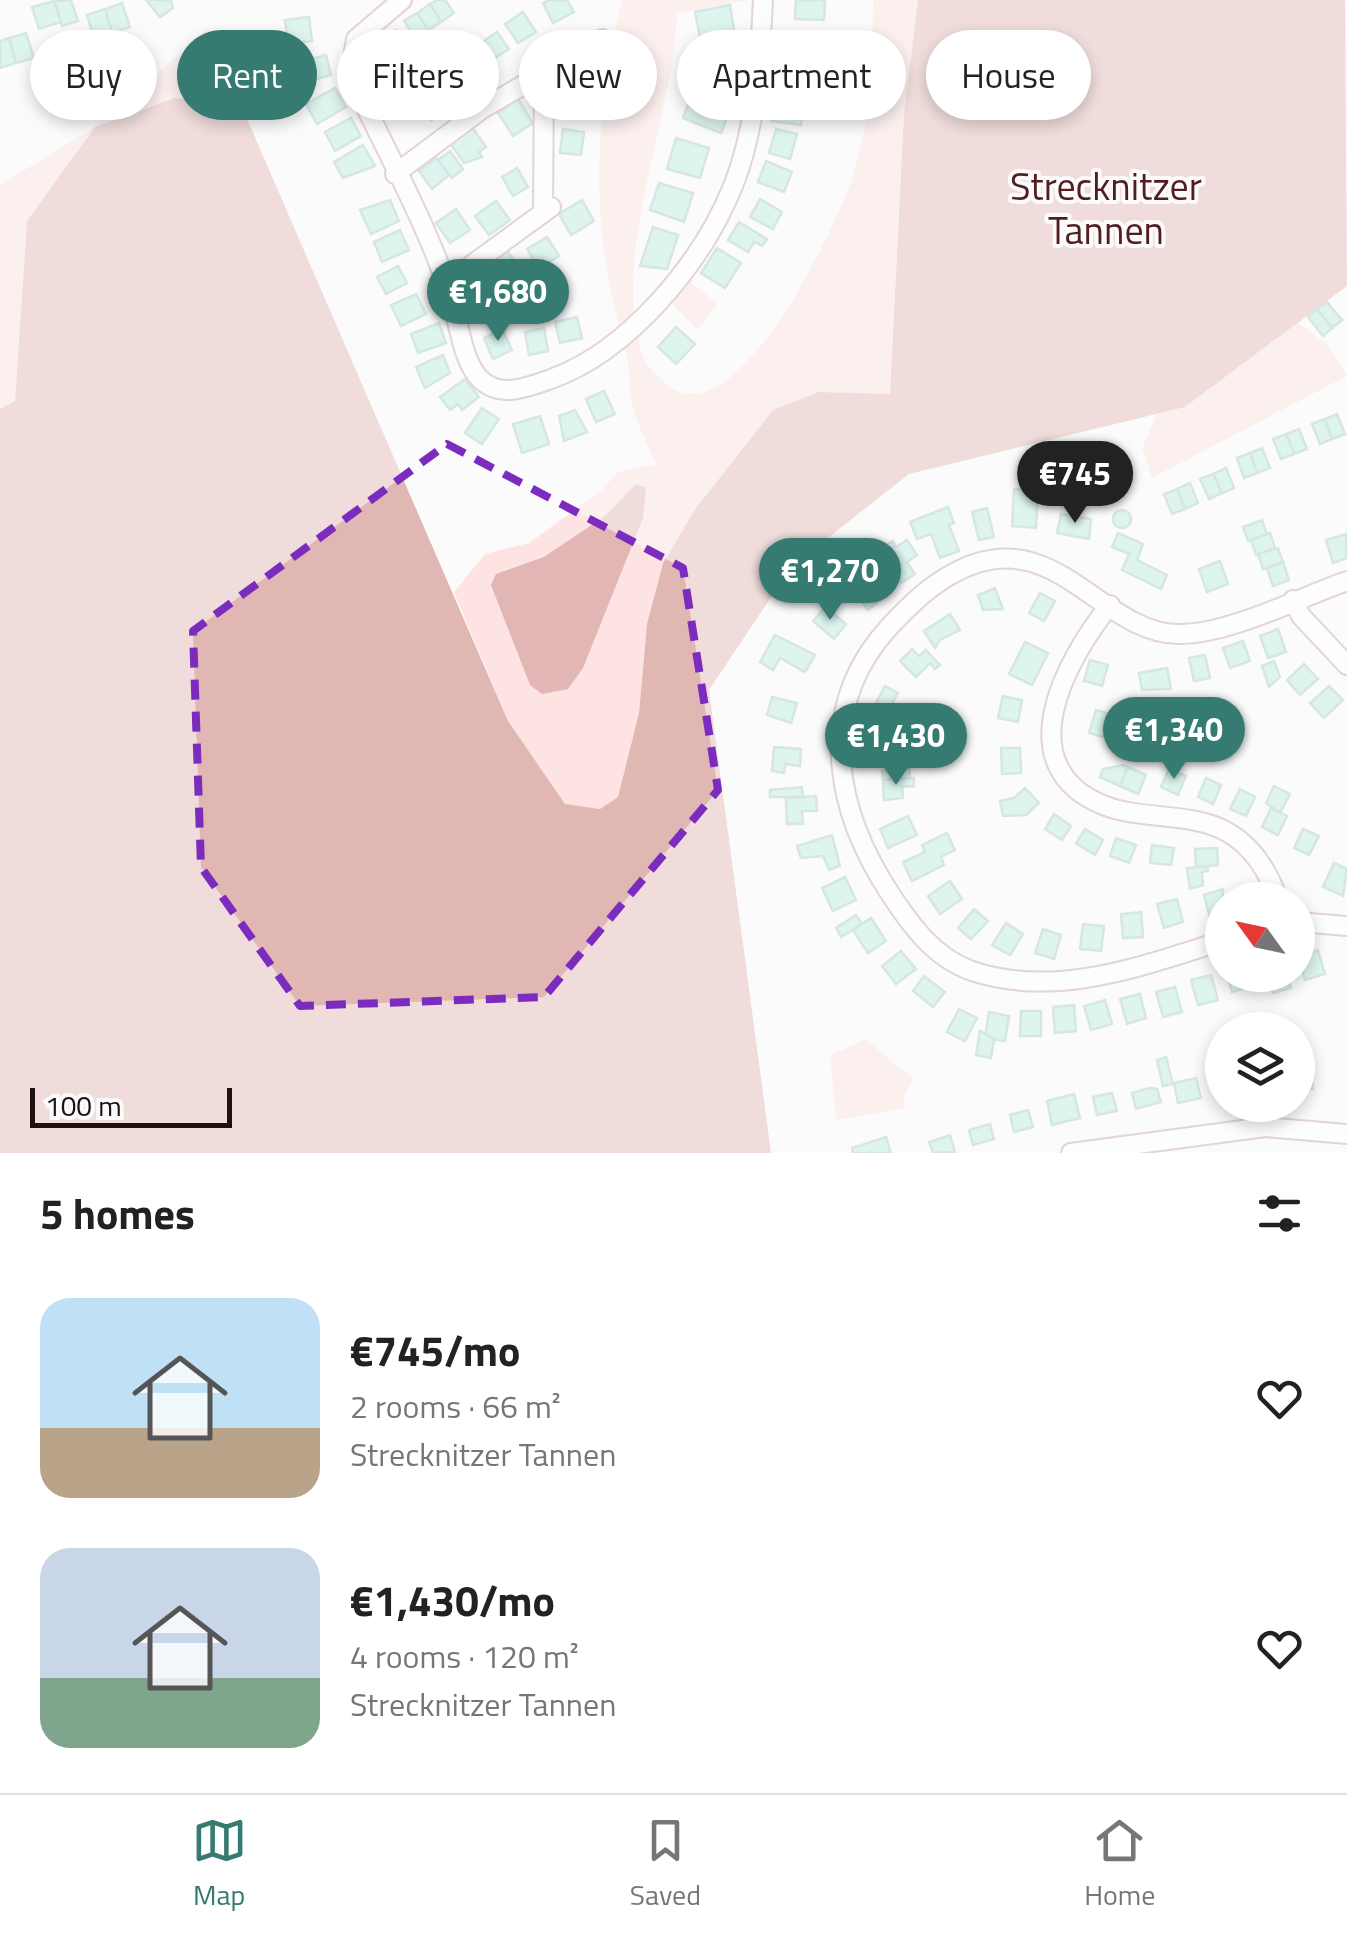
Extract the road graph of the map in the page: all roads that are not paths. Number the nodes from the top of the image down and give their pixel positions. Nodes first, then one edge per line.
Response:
1 (402, 0) edge
2 (763, 0) edge
3 (519, 86) edge
4 (545, 120) edge
5 (395, 174) junction
6 (446, 283) junction
7 (1347, 581) edge
8 (1293, 600) junction
9 (1110, 605) junction
10 (1347, 665) edge
11 (1269, 882) edge
12 (1315, 923) edge
13 (1347, 926) edge
14 (1205, 946) edge
15 (1214, 1132) junction
16 (1347, 1134) edge
17 (1071, 1153) edge
18 (1212, 1153) edge

1 - 5 street
2 - 6 street
3 - 5 street
4 - 6 street
5 - 6 street
7 - 8 street
8 - 9 street
8 - 10 street
9 - 11 street
9 - 14 street
12 - 13 street
15 - 16 street
15 - 17 street
15 - 18 street

